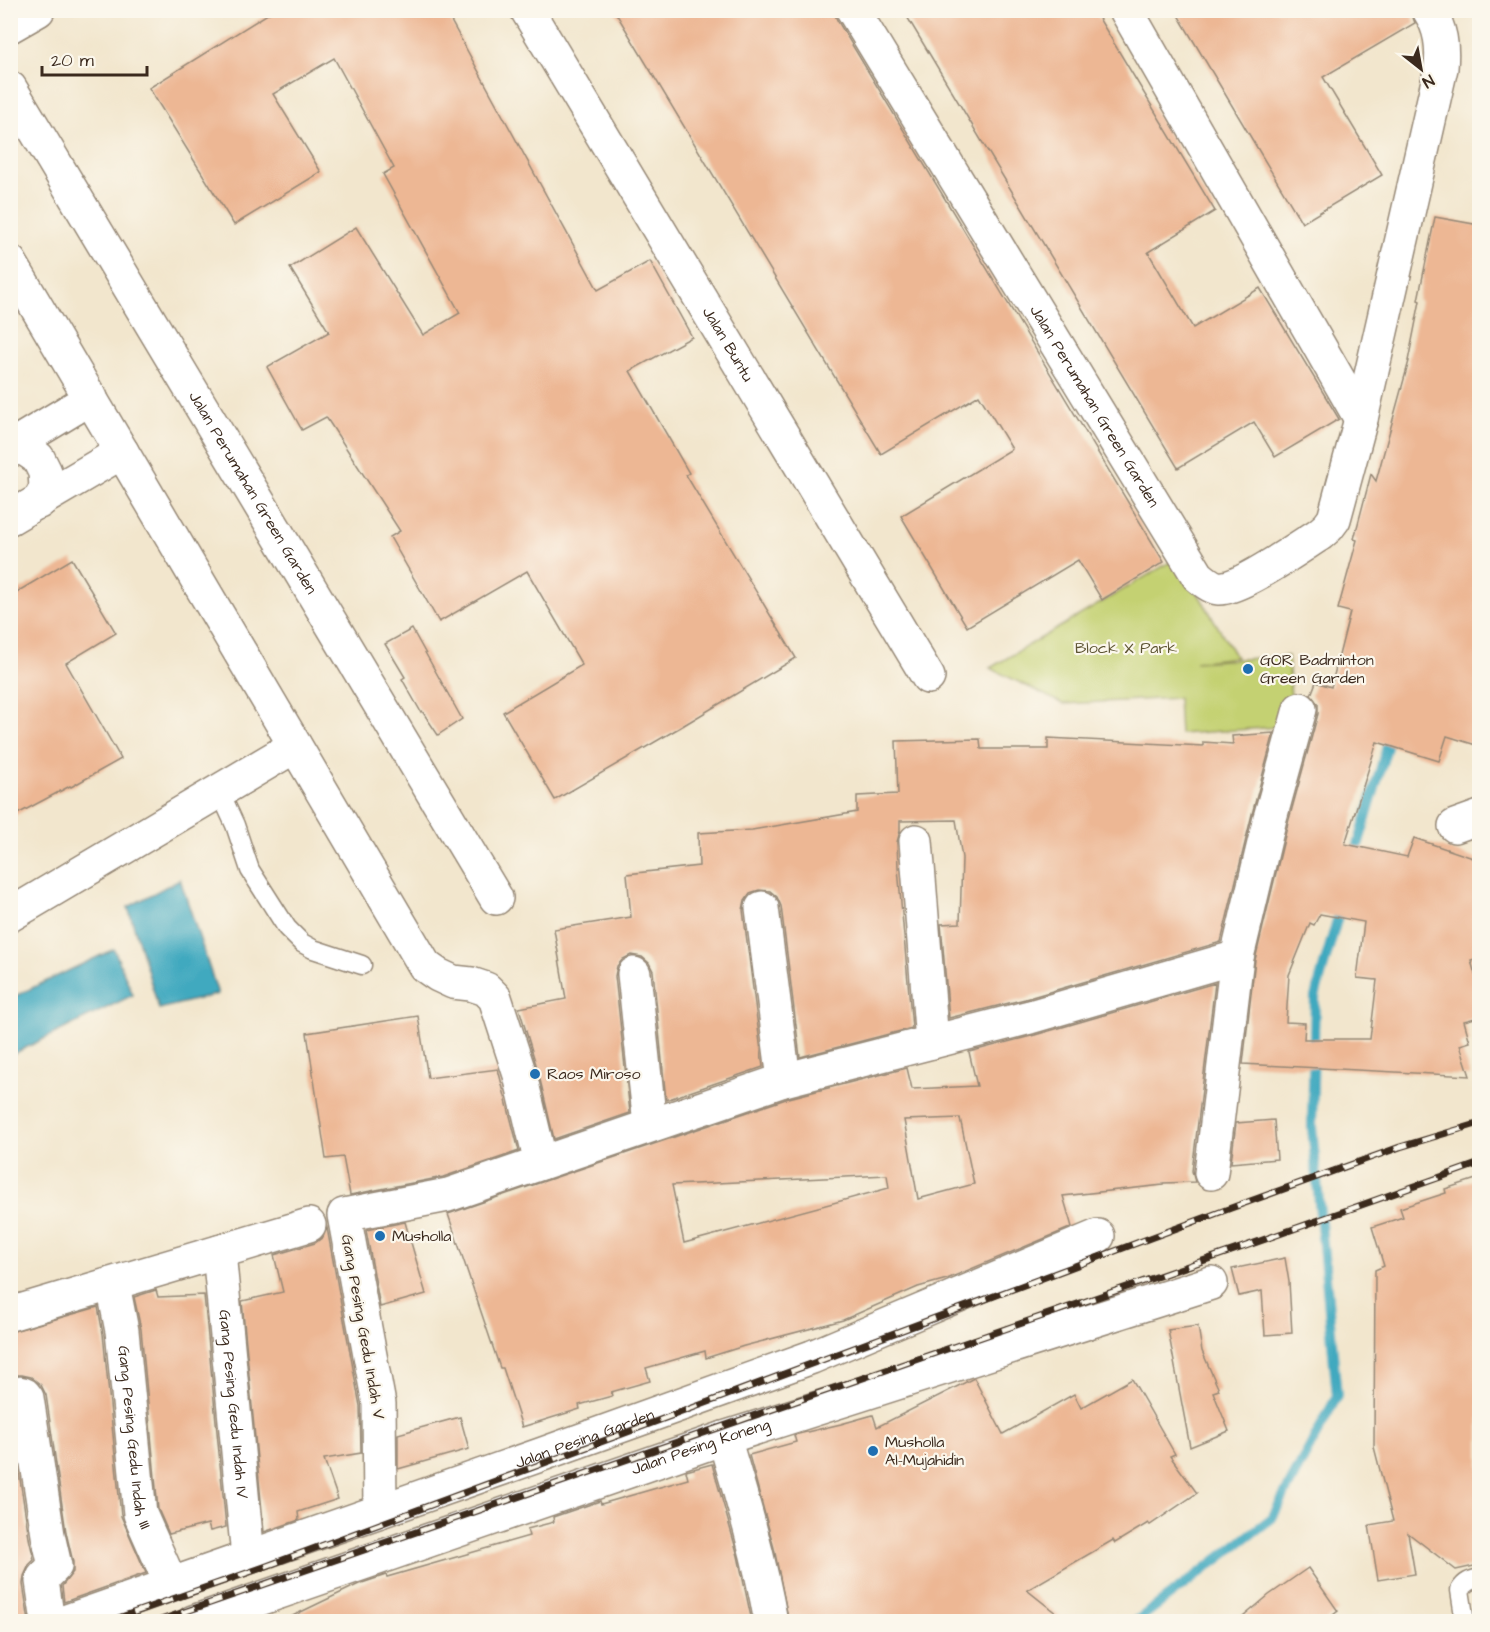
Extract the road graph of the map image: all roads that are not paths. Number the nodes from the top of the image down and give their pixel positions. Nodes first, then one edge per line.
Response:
1 (38, 10) edge
2 (527, 10) edge
3 (853, 10) edge
4 (1126, 10) edge
5 (1429, 10) edge
6 (10, 26) edge
7 (10, 88) edge
8 (10, 262) edge
9 (91, 398) junction
10 (1361, 419) junction
11 (10, 447) edge
12 (122, 452) junction
13 (39, 502) junction
14 (10, 518) edge
15 (927, 677) dead end
16 (1300, 710) dead end
17 (295, 746) junction
18 (219, 790) junction
19 (916, 841) dead end
20 (496, 898) dead end
21 (762, 908) dead end
22 (10, 915) edge
23 (1237, 957) junction
24 (363, 965) dead end
25 (634, 974) dead end
26 (932, 1042) junction
27 (784, 1080) junction
28 (651, 1125) junction
29 (540, 1163) junction
30 (1211, 1173) dead end
31 (309, 1225) dead end
32 (1098, 1236) dead end
33 (219, 1252) junction
34 (1211, 1283) dead end
35 (113, 1285) junction
36 (10, 1314) edge
37 (10, 1395) edge
38 (724, 1438) junction
39 (380, 1511) junction
40 (248, 1557) junction
41 (1479, 1578) edge
42 (171, 1584) junction
43 (248, 1613) edge
44 (48, 1622) edge
45 (64, 1622) edge
46 (193, 1622) edge
47 (771, 1622) edge
48 (1465, 1622) edge

1 - 6 street
2 - 15 street, Jalan Buntu
3 - 10 street, Jalan Perumahan Green Garden
4 - 10 street
5 - 10 street, Jalan Perumahan Green Garden
7 - 20 street, Jalan Perumahan Green Garden
8 - 9 street
9 - 11 street
9 - 12 street
11 - 13 street
12 - 13 street
12 - 17 street
13 - 14 street
16 - 23 street
17 - 18 street
17 - 29 street
18 - 22 street
18 - 24 lane
19 - 26 street
21 - 27 street
23 - 26 street
23 - 30 street
25 - 28 street
26 - 27 street
27 - 28 street
28 - 29 street
29 - 39 street, Gang Pesing Gedu Indah V
31 - 33 street
32 - 39 street, Jalan Pesing Garden
33 - 35 street
33 - 40 street, Gang Pesing Gedu Indah IV
34 - 38 street, Jalan Pesing Koneng
35 - 36 street
35 - 42 street, Gang Pesing Gedu Indah III
37 - 44 street
38 - 43 street, Jalan Pesing Koneng
38 - 47 street
39 - 40 street, Jalan Pesing Garden
40 - 42 street, Jalan Pesing Garden
41 - 48 lane
42 - 45 street, Jalan Pesing Garden
43 - 46 street, Jalan Pesing Koneng

